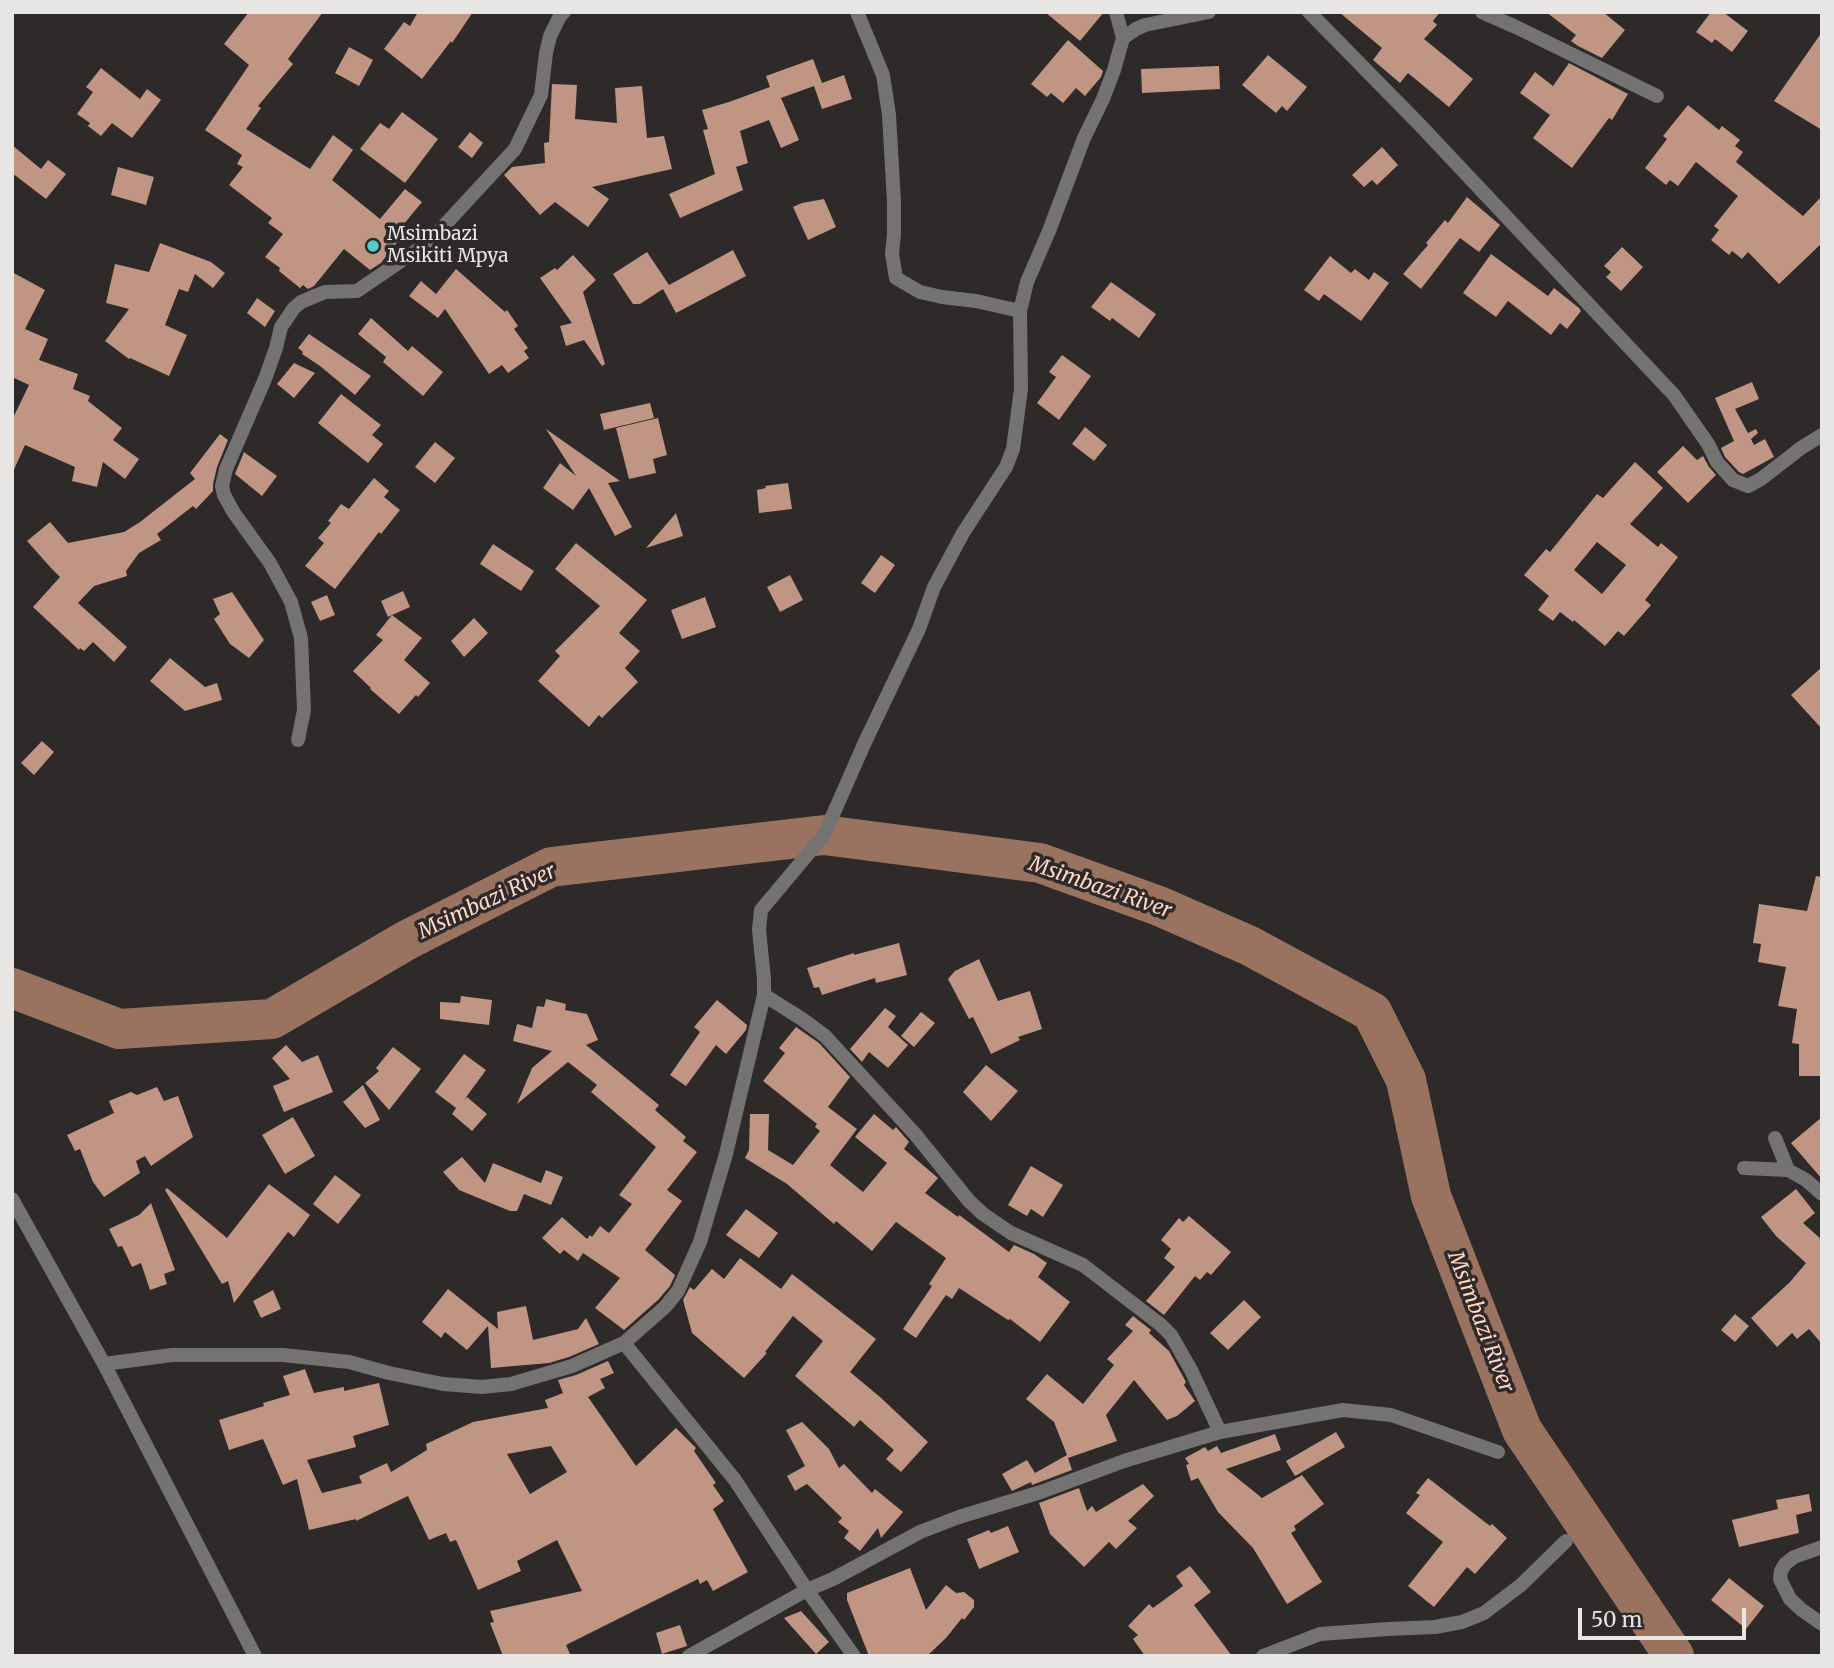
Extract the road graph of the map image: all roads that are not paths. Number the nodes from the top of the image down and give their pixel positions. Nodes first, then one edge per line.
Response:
1 (564, 12) edge
2 (858, 12) edge
3 (1116, 12) edge
4 (1209, 12) edge
5 (1309, 12) edge
6 (1482, 12) edge
7 (1123, 38) junction
8 (1657, 96) dead end
9 (1020, 310) junction
10 (1822, 435) edge
11 (298, 740) dead end
12 (764, 996) junction
13 (1775, 1138) dead end
14 (1744, 1168) dead end
15 (1788, 1170) junction
16 (1822, 1194) edge
17 (12, 1199) edge
18 (624, 1343) junction
19 (104, 1364) junction
20 (1220, 1432) junction
21 (1497, 1452) dead end
22 (1566, 1541) dead end
23 (1822, 1547) edge
24 (807, 1590) junction
25 (1822, 1624) edge
26 (255, 1656) edge
27 (689, 1656) edge
28 (854, 1656) edge
29 (1263, 1656) edge

1 - 11 street
2 - 9 street
3 - 7 street
4 - 7 street
5 - 10 street
6 - 8 street
7 - 9 street
9 - 12 street
12 - 18 street
12 - 20 street
13 - 15 street
14 - 15 street
15 - 16 street
17 - 19 street
18 - 19 street
18 - 24 street
19 - 26 street
20 - 21 street
20 - 24 street
22 - 29 street
23 - 25 street
24 - 27 street
24 - 28 street

